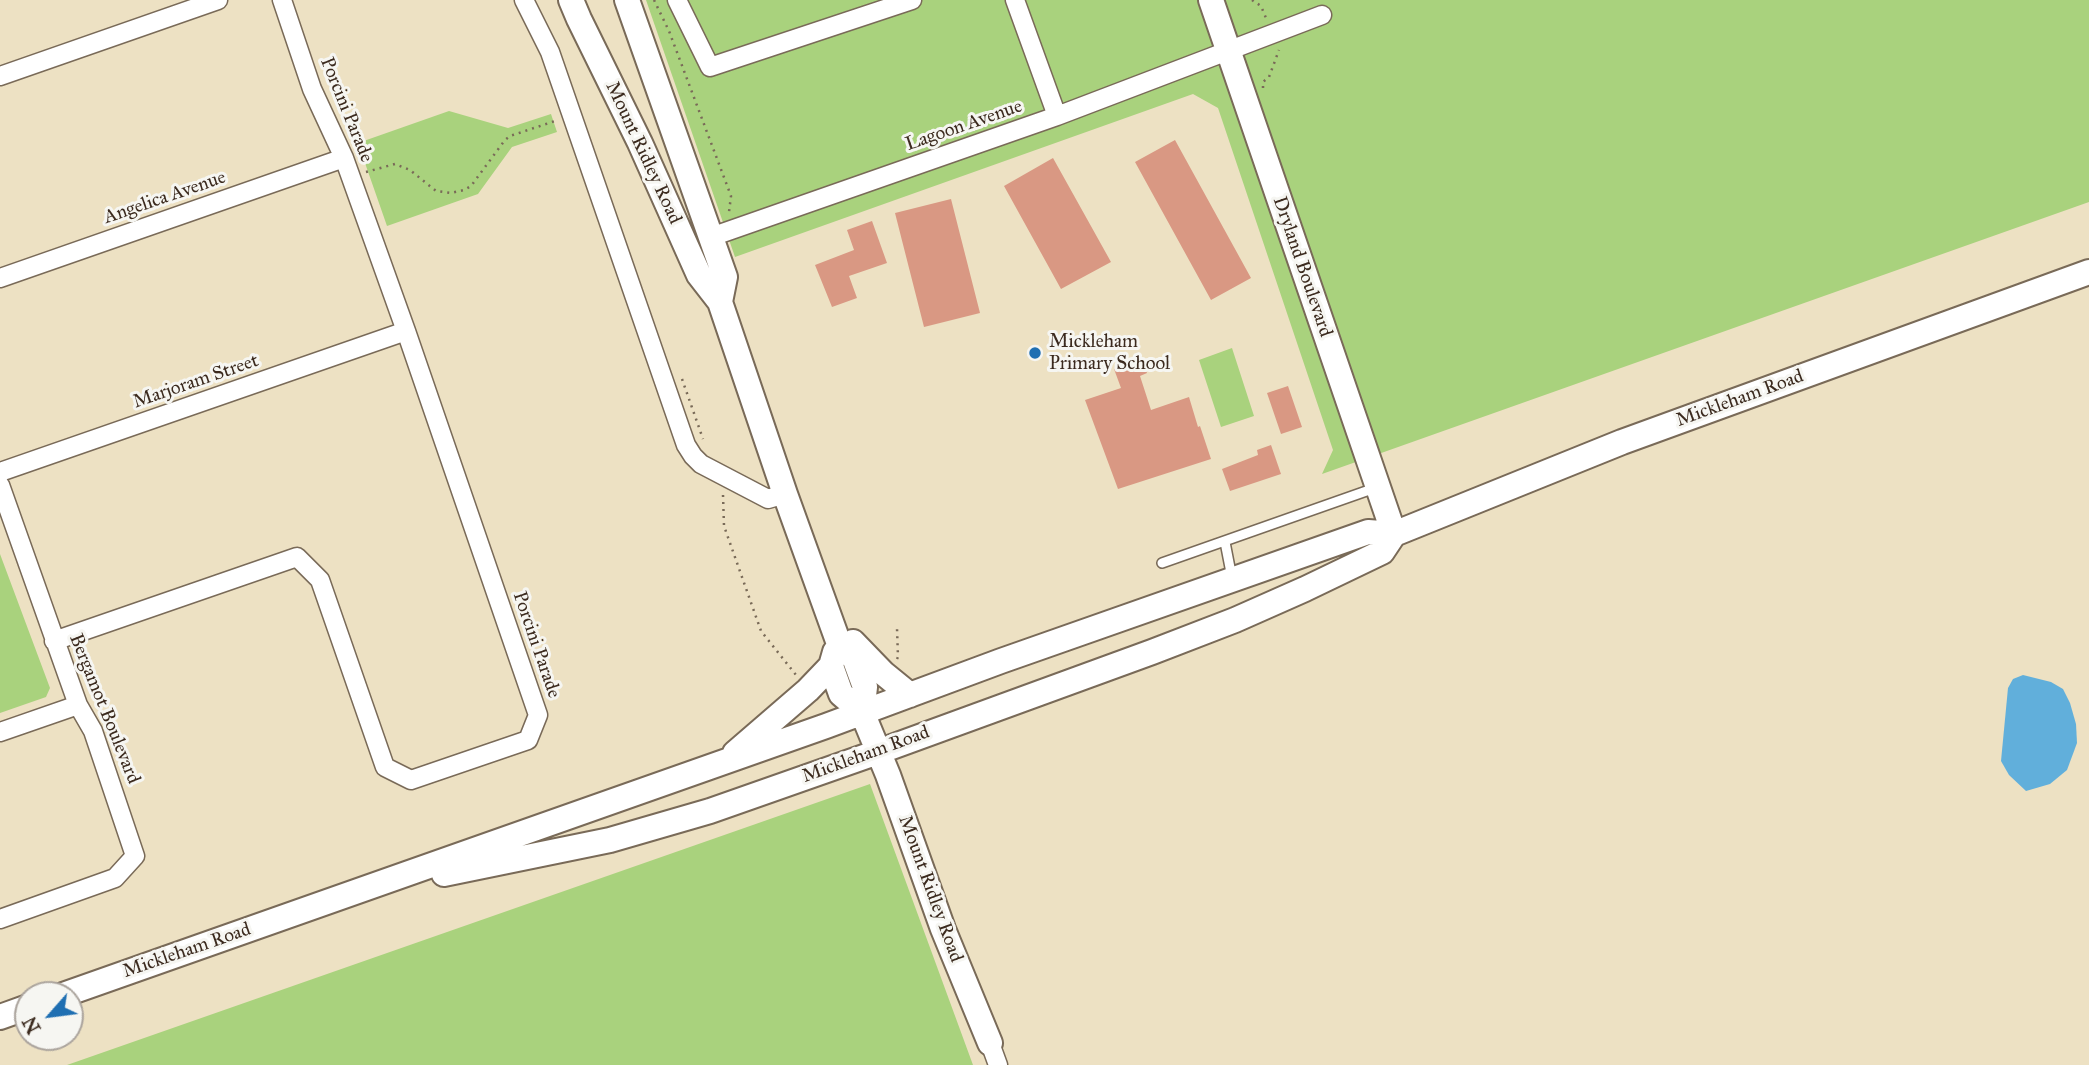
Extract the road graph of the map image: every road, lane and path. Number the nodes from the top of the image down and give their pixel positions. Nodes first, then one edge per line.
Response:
1 (218, 0) edge
2 (282, 0) edge
3 (524, 0) edge
4 (571, 0) edge
5 (627, 0) edge
6 (654, 0) edge
7 (677, 0) edge
8 (912, 0) edge
9 (1015, 0) edge
10 (1211, 0) edge
11 (1322, 15) dead end
12 (1229, 51) junction
13 (0, 76) edge
14 (572, 115) junction
15 (1057, 116) junction
16 (344, 158) junction
17 (351, 177) junction
18 (719, 235) junction
19 (2089, 272) edge
20 (0, 278) edge
21 (720, 302) junction
22 (406, 331) junction
23 (0, 472) edge
24 (0, 485) edge
25 (1376, 488) junction
26 (785, 494) junction
27 (7, 527) edge
28 (1394, 534) junction
29 (1224, 542) junction
30 (1162, 563) dead end
31 (1233, 580) junction
32 (1235, 620) junction
33 (834, 630) junction
34 (54, 641) junction
35 (831, 666) junction
36 (910, 695) junction
37 (78, 705) junction
38 (862, 712) junction
39 (0, 732) edge
40 (878, 752) junction
41 (724, 762) junction
42 (311, 908) junction
43 (0, 919) edge
44 (84, 988) edge
45 (994, 1054) edge

1 - 13 street
2 - 16 street, Porcini Parade
3 - 14 street
4 - 21 main road, Mount Ridley Road
5 - 18 main road, Mount Ridley Road
6 - 18 path
7 - 8 street
9 - 15 street
10 - 12 main road, Dryland Boulevard
11 - 12 street, Lagoon Avenue
12 - 15 street, Lagoon Avenue
12 - 25 main road, Dryland Boulevard
14 - 17 path
14 - 26 street
15 - 18 street, Lagoon Avenue
16 - 17 street, Porcini Parade
16 - 20 street, Angelica Avenue
17 - 22 street, Porcini Parade
18 - 21 main road, Mount Ridley Road
19 - 28 main road, Mickleham Road
21 - 26 main road, Mount Ridley Road
22 - 23 street, Marjoram Street
22 - 34 street, Porcini Parade
24 - 27 street, Bergamot Boulevard
25 - 28 main road, Dryland Boulevard
25 - 29 lane
26 - 33 main road, Mount Ridley Road
27 - 34 street, Bergamot Boulevard
28 - 31 main road, Mickleham Road
28 - 32 main road, Mickleham Road
29 - 30 lane
29 - 31 lane
31 - 32 main road
31 - 36 main road, Mickleham Road
32 - 40 main road, Mickleham Road
33 - 35 main road
33 - 36 main road
33 - 38 main road, Mount Ridley Road
34 - 37 street, Bergamot Boulevard
35 - 38 main road, Mount Ridley Road
35 - 41 main road
36 - 38 main road, Mickleham Road
37 - 39 street
37 - 43 street, Bergamot Boulevard
38 - 40 main road, Mount Ridley Road
38 - 41 main road, Mickleham Road
40 - 42 main road, Mickleham Road
40 - 45 main road, Mount Ridley Road
41 - 42 main road, Mickleham Road
42 - 44 main road, Mickleham Road

